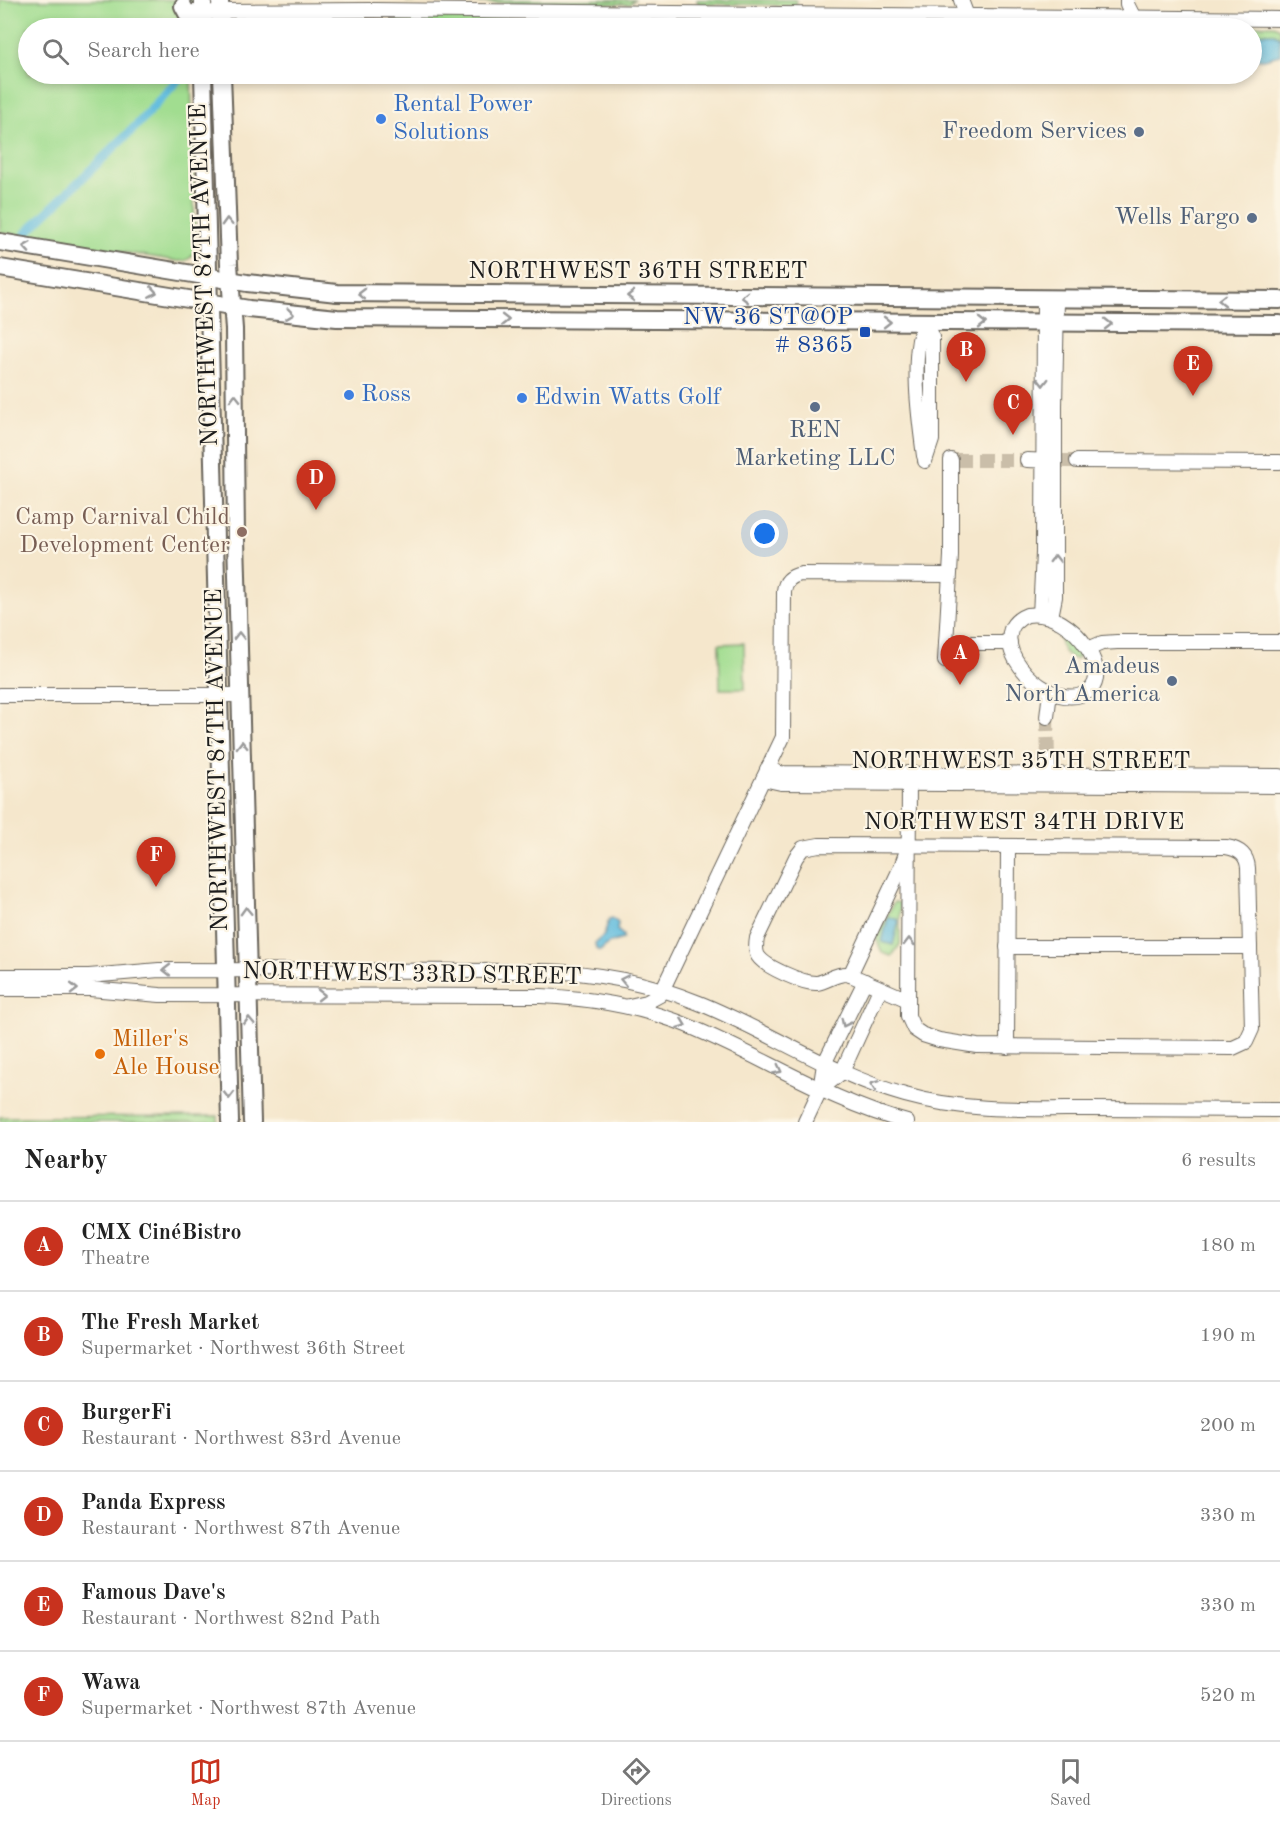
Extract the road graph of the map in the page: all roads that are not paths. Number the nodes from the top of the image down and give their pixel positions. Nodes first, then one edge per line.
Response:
1 (961, 0) edge
2 (971, 0) edge
3 (1127, 0) edge
4 (1137, 0) edge
5 (220, 5) edge
6 (195, 10) edge
7 (967, 16) junction
8 (1134, 18) junction
9 (1262, 19) edge
10 (1280, 19) edge
11 (203, 84) edge
12 (222, 84) edge
13 (203, 105) junction
14 (225, 162) junction
15 (0, 242) edge
16 (63, 252) junction
17 (96, 258) junction
18 (0, 268) edge
19 (30, 273) junction
20 (55, 276) junction
21 (208, 277) junction
22 (230, 280) junction
23 (486, 295) junction
24 (769, 297) junction
25 (923, 298) junction
26 (1051, 299) junction
27 (1280, 300) edge
28 (209, 302) junction
29 (232, 306) junction
30 (446, 320) junction
31 (769, 321) junction
32 (924, 322) junction
33 (1050, 323) junction
34 (1280, 324) edge
35 (1027, 460) tunnel mouth
36 (1053, 461) junction
37 (1077, 461) tunnel mouth
38 (1280, 462) edge
39 (237, 562) junction
40 (215, 563) junction
41 (949, 575) junction
42 (1046, 616) junction
43 (1280, 642) edge
44 (946, 643) junction
45 (1010, 643) junction
46 (1088, 649) junction
47 (945, 661) dead end
48 (1050, 692) junction
49 (219, 694) junction
50 (0, 695) edge
51 (241, 695) junction
52 (1047, 717) tunnel mouth
53 (1048, 760) tunnel mouth
54 (765, 774) junction
55 (1280, 776) edge
56 (909, 778) junction
57 (1048, 779) junction
58 (1184, 780) junction
59 (1280, 786) edge
60 (908, 846) junction
61 (1008, 846) junction
62 (1007, 947) junction
63 (1250, 947) junction
64 (225, 969) junction
65 (248, 970) junction
66 (850, 975) junction
67 (0, 976) edge
68 (865, 981) junction
69 (880, 988) junction
70 (0, 989) edge
71 (662, 990) junction
72 (226, 995) junction
73 (248, 995) junction
74 (908, 1000) junction
75 (627, 1007) junction
76 (1007, 1047) junction
77 (824, 1064) junction
78 (842, 1072) junction
79 (820, 1090) junction
80 (1280, 1110) edge
81 (230, 1122) edge
82 (252, 1122) edge
83 (806, 1122) edge
84 (907, 1122) edge

1 - 7 street
2 - 7 street
3 - 8 street
4 - 8 street
5 - 6 street
5 - 7 street
7 - 8 street
9 - 10 street
11 - 13 main road, NORTHWEST 87TH AVENUE
12 - 14 main road, NORTHWEST 87TH AVENUE
13 - 14 main road
13 - 21 main road, NORTHWEST 87TH AVENUE
22 -> 14 main road, NORTHWEST 87TH AVENUE
16 -> 15 main road, NORTHWEST 36TH STREET
16 - 17 main road, NORTHWEST 36TH STREET
16 - 19 main road
17 - 20 main road
17 - 21 main road, NORTHWEST 36TH STREET
18 - 19 main road, NORTHWEST 36TH STREET
19 - 20 main road, NORTHWEST 36TH STREET
20 -> 28 main road, NORTHWEST 36TH STREET
21 - 22 main road, NORTHWEST 36TH STREET
21 - 28 main road, NORTHWEST 87TH AVENUE
23 -> 22 main road, NORTHWEST 36TH STREET
22 - 29 main road, NORTHWEST 87TH AVENUE
24 -> 23 main road, NORTHWEST 36TH STREET
23 - 30 main road
24 - 25 main road, NORTHWEST 36TH STREET
24 - 31 main road
25 - 26 main road, NORTHWEST 36TH STREET
25 - 32 main road
27 -> 26 main road, NORTHWEST 36TH STREET
26 - 33 street
28 - 29 main road, NORTHWEST 36TH STREET
28 - 40 main road, NORTHWEST 87TH AVENUE
29 -> 30 main road, NORTHWEST 36TH STREET
39 -> 29 main road, NORTHWEST 87TH AVENUE
30 -> 31 main road, NORTHWEST 36TH STREET
31 -> 32 main road, NORTHWEST 36TH STREET
32 -> 33 main road, NORTHWEST 36TH STREET
32 - 41 street
33 -> 34 main road, NORTHWEST 36TH STREET
33 - 36 street
35 - 36 street
36 - 42 street
37 - 38 street
39 - 40 main road
51 -> 39 main road, NORTHWEST 87TH AVENUE
40 - 49 main road, NORTHWEST 87TH AVENUE
41 - 44 street
41 - 54 street
42 - 45 street
42 - 46 street
43 - 46 street
44 - 45 street
44 - 47 street
45 - 48 street
46 - 48 street
48 - 52 street
49 - 50 street
49 - 51 street
49 - 64 main road, NORTHWEST 87TH AVENUE
65 -> 51 main road, NORTHWEST 87TH AVENUE
53 - 57 street
54 - 56 street, NORTHWEST 35TH STREET
54 - 71 street
55 - 58 street, NORTHWEST 35TH STREET
56 - 57 street, NORTHWEST 35TH STREET
56 - 60 street
57 - 58 street, NORTHWEST 35TH STREET
58 - 59 street, NORTHWEST 35TH STREET
60 - 61 street, NORTHWEST 34TH DRIVE
60 - 66 street
60 - 66 street, NORTHWEST 34TH DRIVE
74 -> 60 street
61 - 62 street
61 - 63 street, NORTHWEST 34TH DRIVE
62 - 63 street
62 - 76 street
63 - 76 street
64 - 65 street, NORTHWEST 33RD STREET
64 -> 67 street, NORTHWEST 33RD STREET
64 - 72 main road, NORTHWEST 87TH AVENUE
71 -> 65 street, NORTHWEST 33RD STREET
65 - 73 main road, NORTHWEST 87TH AVENUE
66 - 68 street
68 - 69 street
68 -> 77 street
69 - 74 street
69 - 78 street
70 -> 72 street, NORTHWEST 33RD STREET
71 - 75 street
71 - 77 street, NORTHWEST 33RD STREET
72 - 73 street, NORTHWEST 33RD STREET
72 -> 81 main road, NORTHWEST 87TH AVENUE
73 -> 75 street, NORTHWEST 33RD STREET
82 -> 73 main road, NORTHWEST 87TH AVENUE
74 - 76 street
75 -> 79 street, NORTHWEST 33RD STREET
77 - 78 street, NORTHWEST 33RD STREET
77 - 79 street
78 - 79 street
80 -> 78 street, NORTHWEST 33RD STREET
79 - 83 street
79 - 84 street, NORTHWEST 33RD STREET

